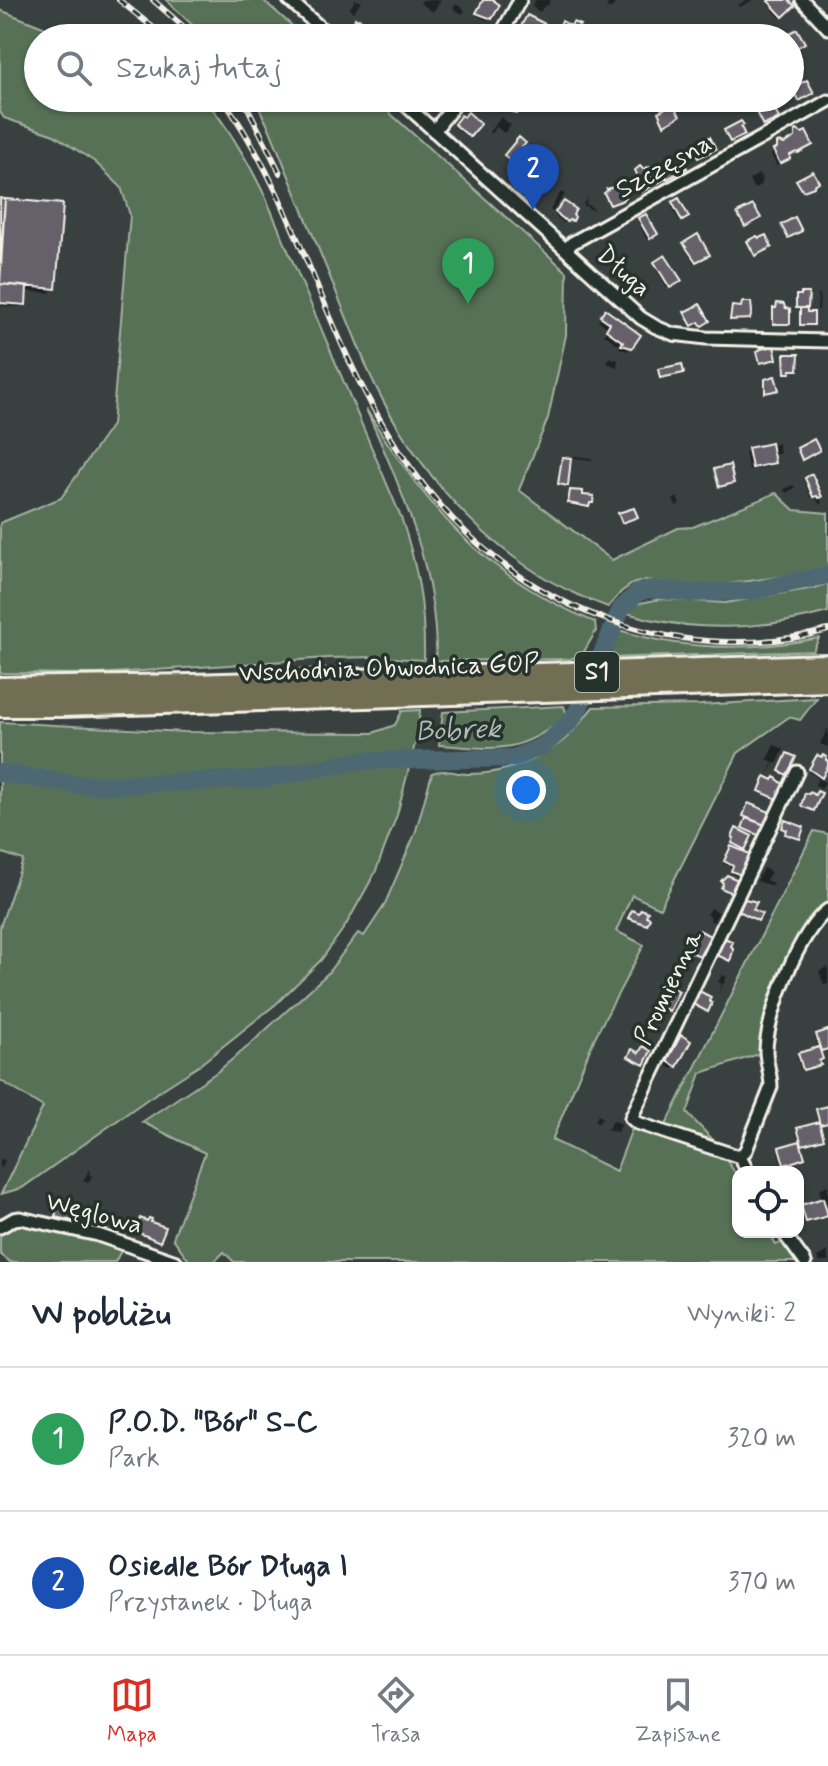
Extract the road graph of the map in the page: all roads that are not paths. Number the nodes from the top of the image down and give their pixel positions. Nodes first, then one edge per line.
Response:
1 (289, 0) edge
2 (520, 0) edge
3 (802, 0) edge
4 (316, 24) edge
5 (507, 24) edge
6 (828, 28) edge
7 (828, 101) edge
8 (413, 112) edge
9 (449, 112) edge
10 (434, 131) junction
11 (566, 250) junction
12 (828, 341) edge
13 (828, 665) edge
14 (828, 681) edge
15 (0, 688) edge
16 (366, 689) junction
17 (0, 706) edge
18 (797, 772) dead end
19 (828, 910) edge
20 (740, 1157) junction
21 (745, 1166) edge
22 (0, 1227) edge
23 (787, 1238) edge
24 (176, 1262) edge
25 (805, 1262) edge

1 - 4 street
2 - 5 street
3 - 6 street
7 - 11 street, Szczęsna
8 - 10 street, Długa
9 - 10 street
10 - 11 street, Długa
11 - 12 street, Długa
13 - 16 highway, Wschodnia Obwodnica GOP / S1
14 - 16 highway, Wschodnia Obwodnica GOP / S1
15 - 16 highway, Wschodnia Obwodnica GOP / S1
16 - 17 highway, Wschodnia Obwodnica GOP / S1
18 - 20 street, Promienna
19 - 20 street
20 - 21 street
22 - 24 street, Węglowa
23 - 25 street

